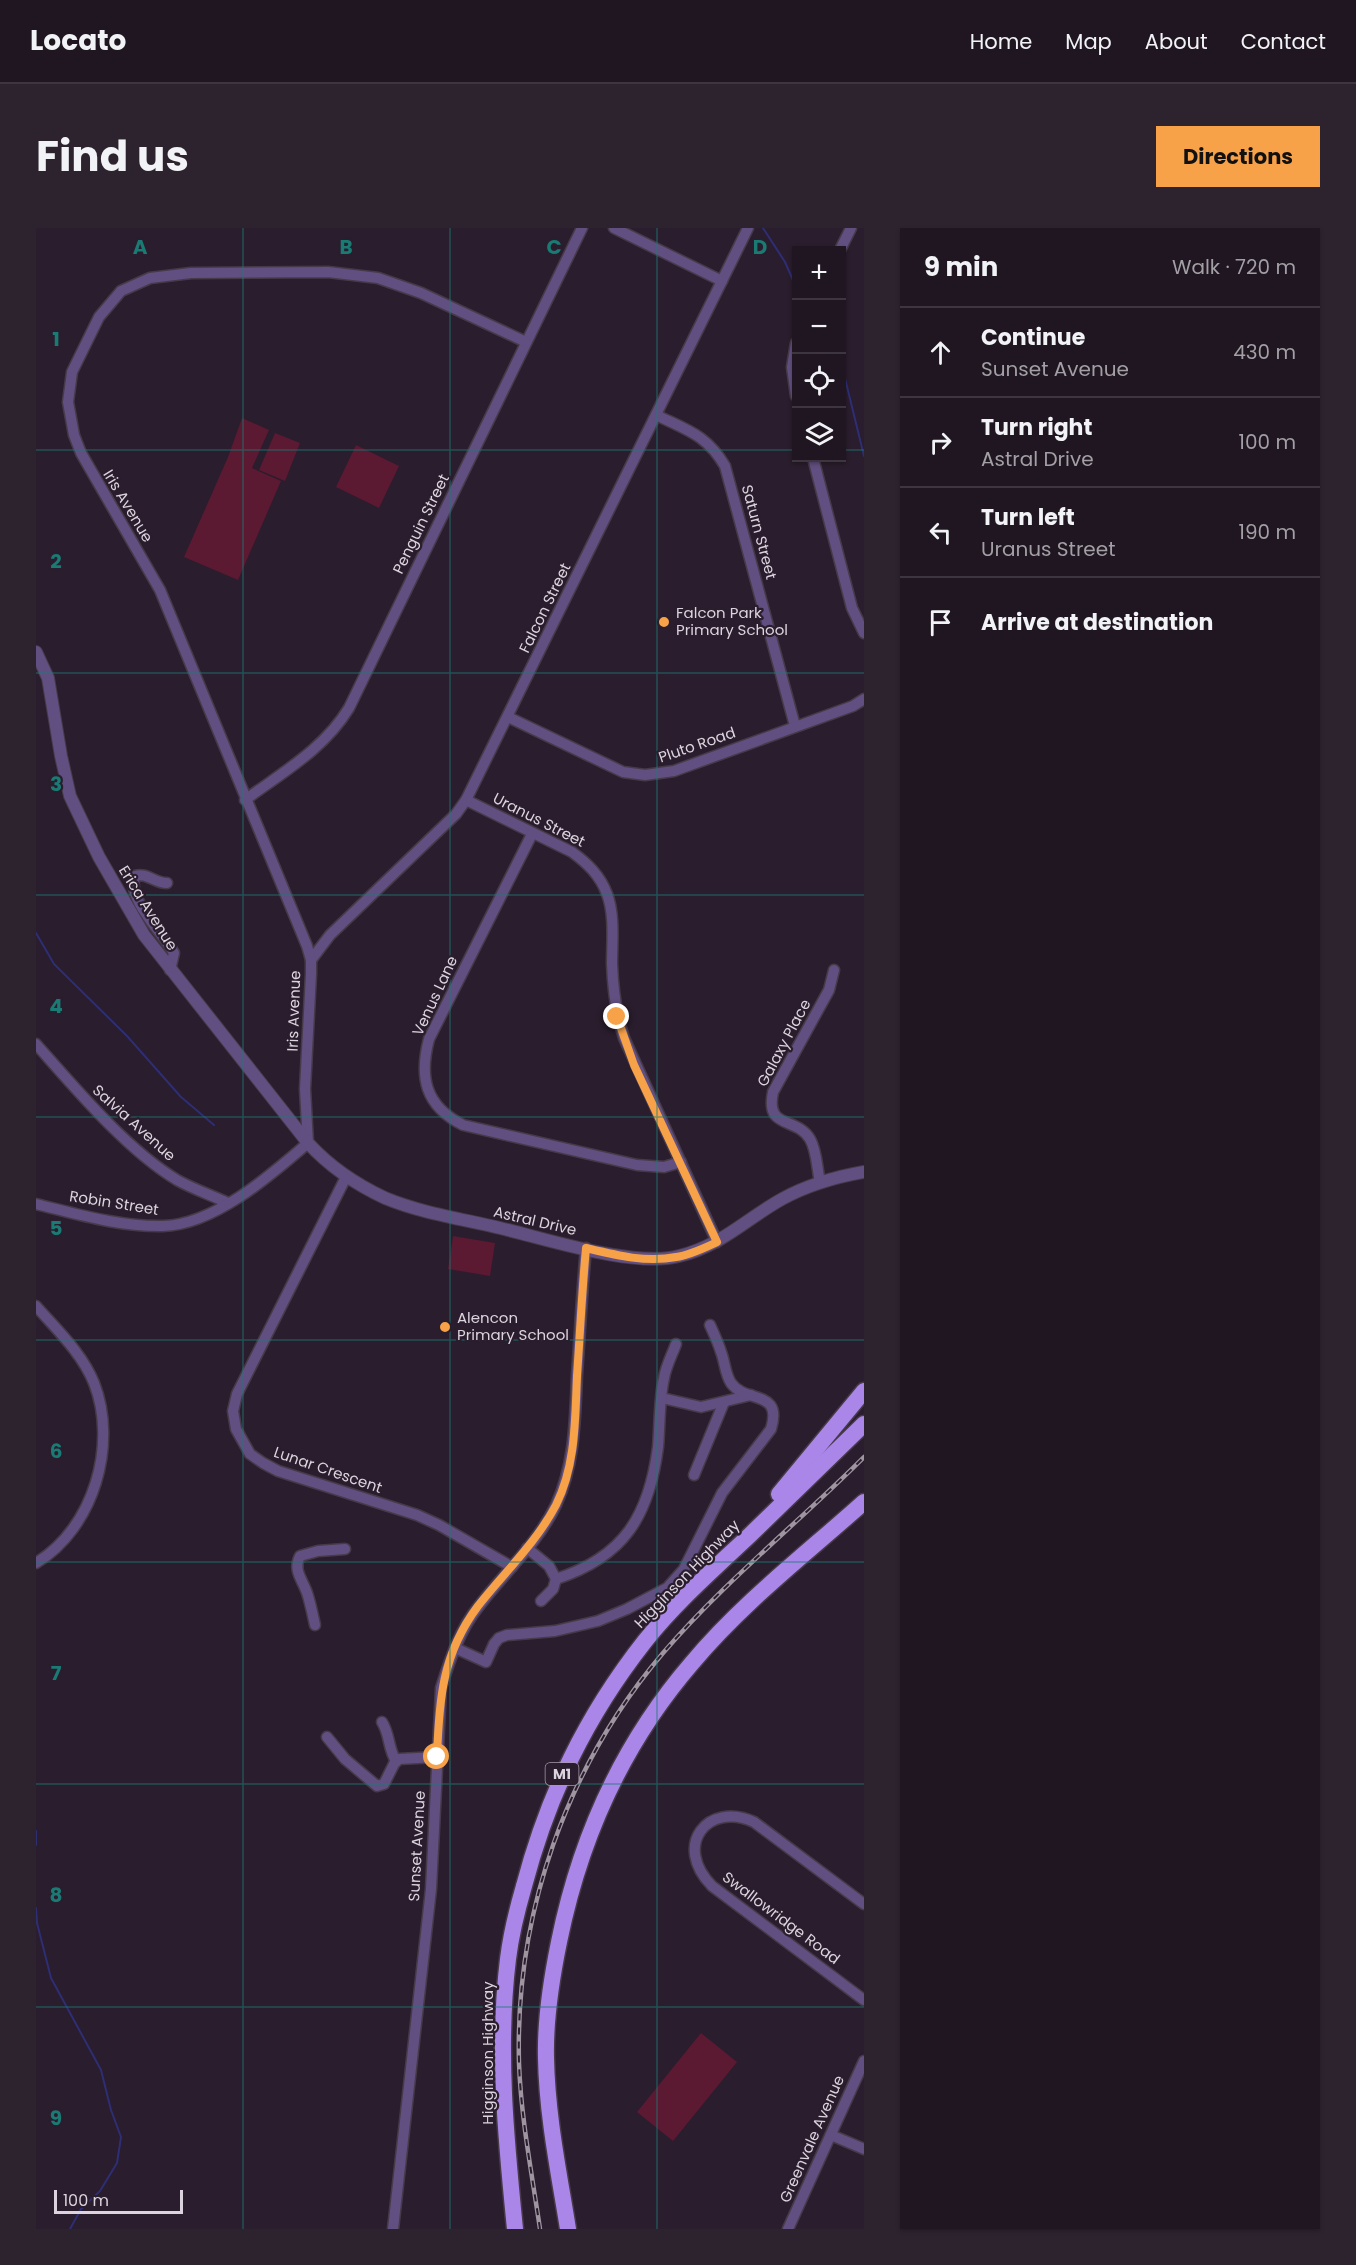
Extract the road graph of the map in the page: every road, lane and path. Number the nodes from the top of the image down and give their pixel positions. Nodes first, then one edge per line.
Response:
1 (582, 228) edge
2 (614, 228) edge
3 (748, 228) edge
4 (851, 228) edge
5 (842, 246) edge
6 (722, 281) junction
7 (526, 342) junction
8 (656, 415) junction
9 (814, 462) edge
10 (864, 633) edge
11 (36, 652) edge
12 (864, 699) edge
13 (508, 717) junction
14 (795, 726) junction
15 (245, 800) junction
16 (466, 800) junction
17 (532, 834) junction
18 (166, 883) dead end
19 (311, 960) junction
20 (170, 970) junction
21 (834, 970) dead end
22 (36, 1044) edge
23 (308, 1143) junction
24 (681, 1162) junction
25 (864, 1172) edge
26 (346, 1177) junction
27 (820, 1182) junction
28 (228, 1203) junction
29 (36, 1204) edge
30 (717, 1242) junction
31 (586, 1248) junction
32 (36, 1306) edge
33 (710, 1325) dead end
34 (676, 1344) dead end
35 (864, 1391) edge
36 (751, 1395) junction
37 (662, 1398) junction
38 (724, 1402) junction
39 (864, 1424) edge
40 (694, 1475) dead end
41 (864, 1502) edge
42 (527, 1548) junction
43 (345, 1549) dead end
44 (36, 1563) edge
45 (512, 1567) junction
46 (556, 1579) junction
47 (692, 1590) junction
48 (541, 1601) dead end
49 (315, 1625) dead end
50 (455, 1648) junction
51 (382, 1722) dead end
52 (327, 1737) dead end
53 (437, 1757) junction
54 (396, 1761) junction
55 (864, 1904) edge
56 (864, 2000) edge
57 (864, 2061) edge
58 (831, 2135) junction
59 (864, 2149) edge
60 (393, 2229) edge
61 (515, 2229) edge
62 (568, 2229) edge
63 (788, 2229) edge

1 - 7 street, Penguin Street
2 - 6 street
3 - 6 street, Falcon Street
4 - 5 street
6 - 8 street, Falcon Street
7 - 15 street, Penguin Street
7 - 15 street, Iris Avenue
8 - 13 street, Falcon Street
8 - 14 street, Saturn Street
9 - 10 street
11 - 20 street, Erica Avenue
12 - 14 street, Pluto Road
13 - 14 street, Pluto Road
13 - 16 street, Falcon Street
15 - 19 street, Iris Avenue
16 - 17 street, Uranus Street
16 - 19 street, Falcon Street
17 - 24 street, Uranus Street
17 - 24 street, Venus Lane
18 - 20 street
19 - 23 street, Iris Avenue
20 - 23 street, Erica Avenue
21 - 27 street, Galaxy Place
22 - 28 street, Salvia Avenue
23 - 26 street, Astral Drive
23 - 28 street, Robin Street
24 - 30 street, Uranus Street
25 - 27 street, Astral Drive
26 - 31 street, Astral Drive
26 - 45 street, Lunar Crescent
27 - 30 street, Astral Drive
28 - 29 street, Robin Street
30 - 31 street, Astral Drive
31 - 42 street, Sunset Avenue
32 - 44 street
33 - 36 street
34 - 37 street
35 - 47 highway
36 - 38 street
36 - 50 street
37 - 38 street
37 - 46 street
38 - 40 street
39 - 47 highway, Higginson Highway / M1
41 - 62 highway
42 - 45 street, Sunset Avenue
42 - 46 street
43 - 49 street
45 - 50 street, Sunset Avenue
46 - 48 street
47 - 61 highway, Higginson Highway / M1
50 - 53 street, Sunset Avenue
51 - 54 street
52 - 54 street
53 - 54 street
53 - 60 street, Sunset Avenue
55 - 56 street, Swallowridge Road
57 - 58 street, Greenvale Avenue
58 - 59 street
58 - 63 street, Greenvale Avenue

